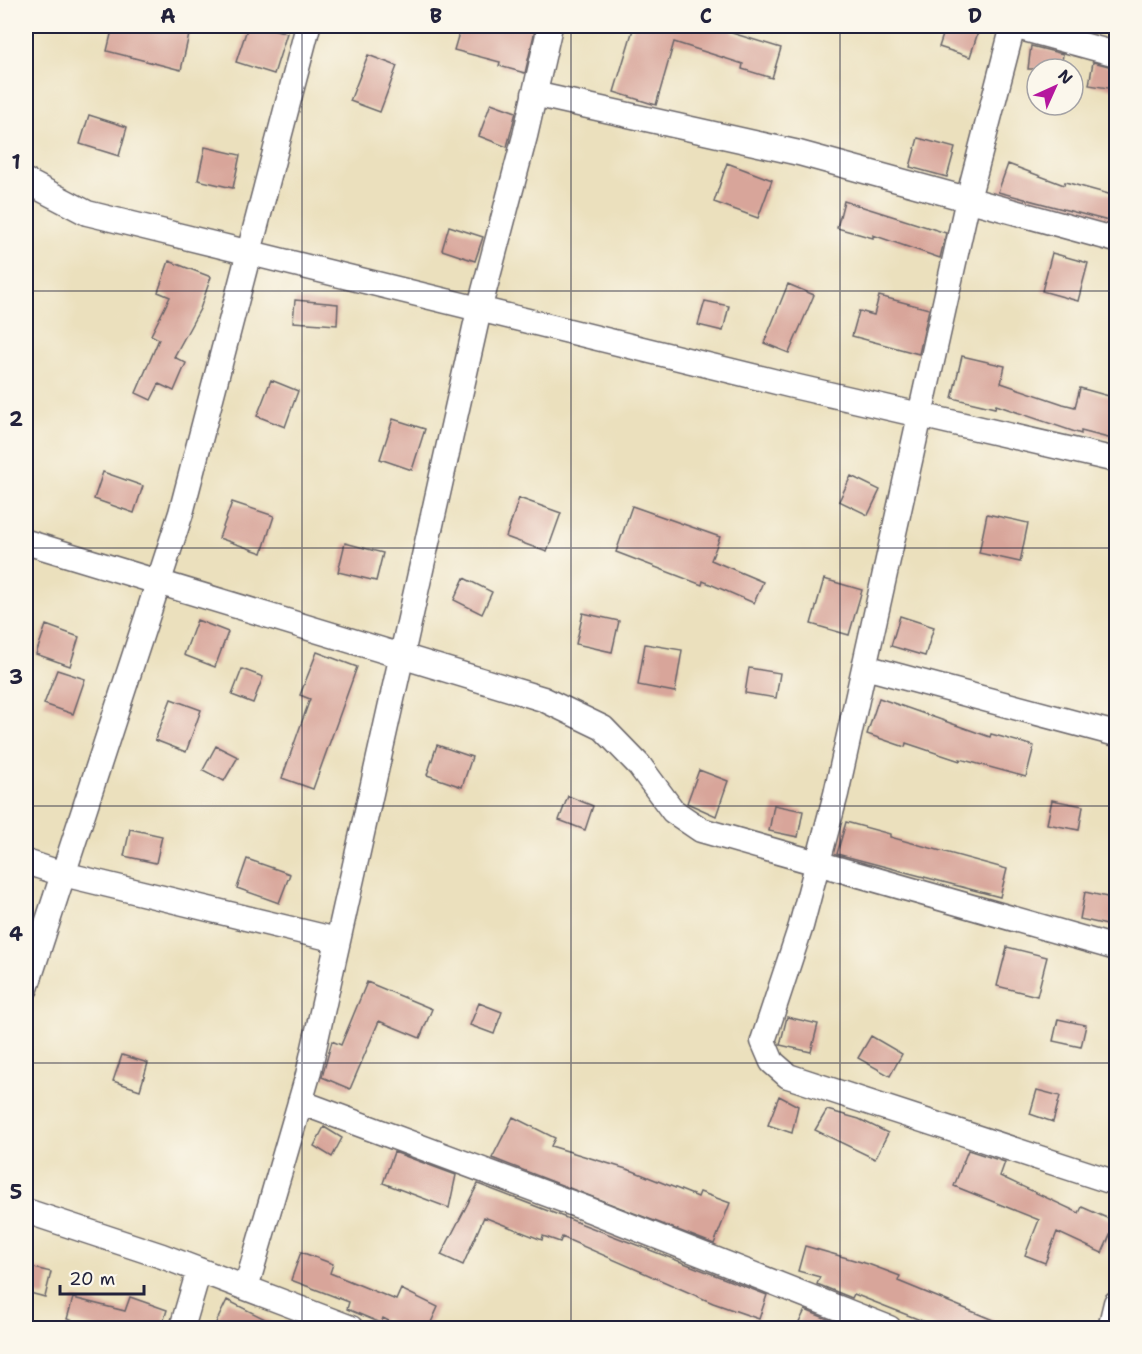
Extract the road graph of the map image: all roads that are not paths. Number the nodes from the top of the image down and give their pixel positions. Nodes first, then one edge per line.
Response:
1 (308, 26) edge
2 (550, 26) edge
3 (1013, 26) edge
4 (1116, 54) edge
5 (534, 94) junction
6 (26, 181) edge
7 (968, 199) junction
8 (1116, 240) edge
9 (249, 252) junction
10 (479, 310) junction
11 (920, 415) junction
12 (1116, 460) edge
13 (26, 542) edge
14 (158, 583) junction
15 (403, 655) junction
16 (865, 667) junction
17 (1116, 735) edge
18 (26, 862) edge
19 (817, 865) junction
20 (63, 874) junction
21 (337, 940) junction
22 (1116, 948) edge
23 (26, 988) edge
24 (300, 1102) junction
25 (1116, 1183) edge
26 (26, 1211) edge
27 (199, 1270) junction
28 (246, 1288) junction
29 (1116, 1303) edge
30 (182, 1329) edge
31 (351, 1329) edge
32 (889, 1329) edge
33 (1110, 1329) edge

1 - 9 street
2 - 5 street
3 - 4 street
3 - 7 street
5 - 7 street
5 - 10 street
6 - 9 street
7 - 8 street
7 - 11 street
9 - 10 street
9 - 14 street
10 - 11 street
10 - 15 street
11 - 12 street
11 - 16 street
13 - 14 street
14 - 15 street
14 - 20 street
15 - 19 street
15 - 21 street
16 - 17 street
16 - 19 street
18 - 20 street
19 - 22 street
19 - 25 street
20 - 21 street
20 - 23 street
21 - 24 street
24 - 28 street
24 - 32 street
26 - 27 street
27 - 28 street
27 - 30 street
28 - 31 street
29 - 33 street

